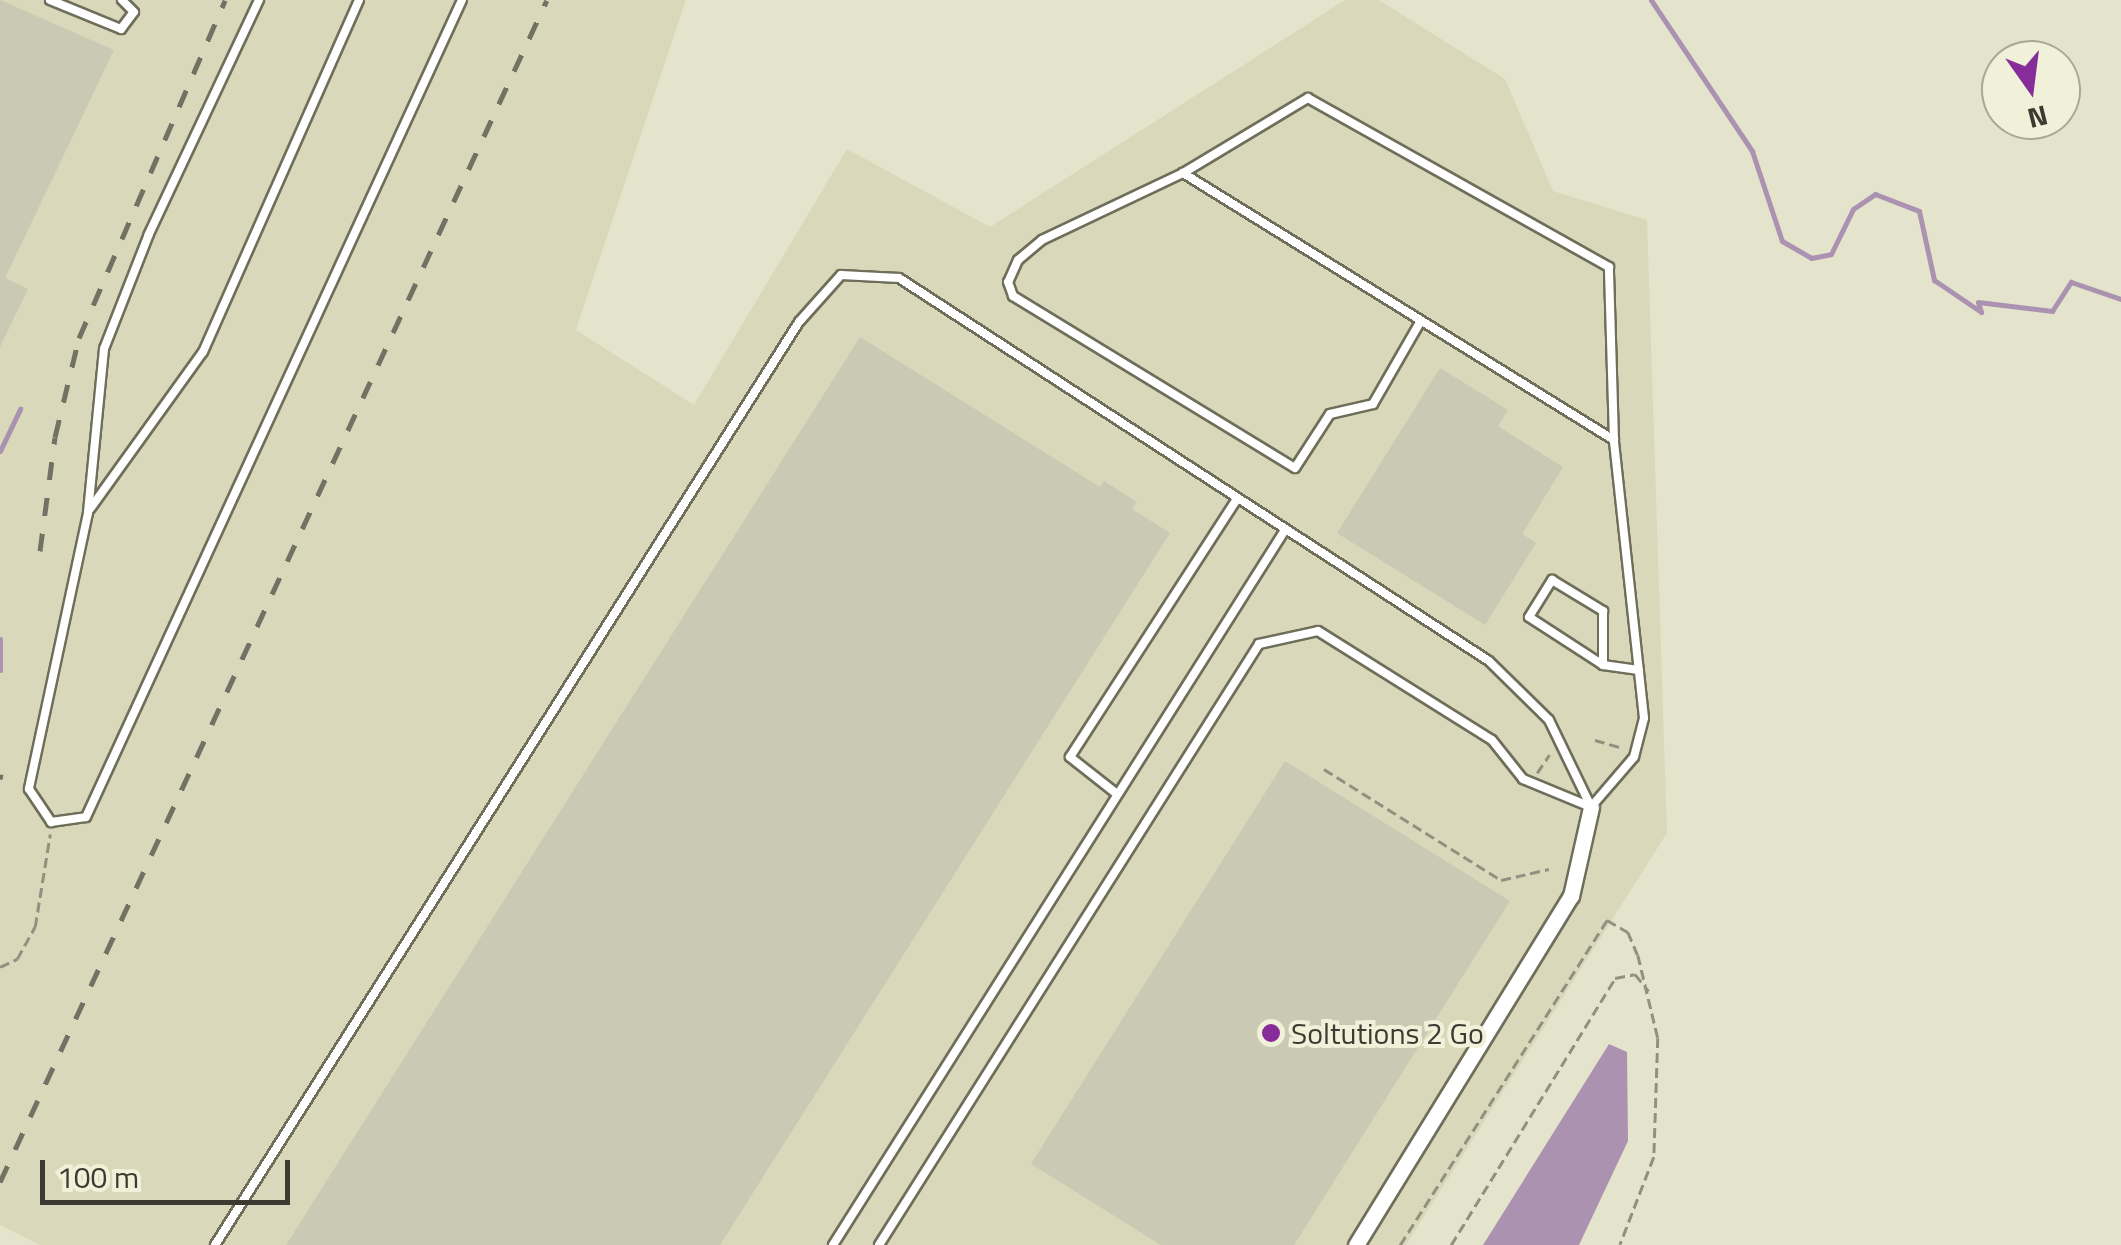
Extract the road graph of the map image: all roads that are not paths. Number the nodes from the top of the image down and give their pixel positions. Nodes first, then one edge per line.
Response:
1 (50, 0) edge
2 (122, 0) edge
3 (259, 0) edge
4 (359, 0) edge
5 (462, 0) edge
6 (1183, 173) junction
7 (1419, 324) junction
8 (1614, 440) junction
9 (1237, 498) junction
10 (88, 512) junction
11 (1286, 530) junction
12 (1603, 665) junction
13 (1639, 670) junction
14 (1117, 794) junction
15 (1590, 807) junction
16 (215, 1245) edge
17 (833, 1245) edge
18 (879, 1245) edge
19 (1356, 1245) edge

1 - 2 lane
3 - 10 lane
4 - 10 lane
5 - 10 lane
6 - 7 lane
6 - 7 lane
6 - 8 lane
7 - 8 lane
8 - 13 lane
9 - 11 lane
9 - 14 lane
9 - 16 lane
11 - 14 lane
11 - 15 lane
12 - 12 lane
12 - 13 lane
13 - 15 lane
14 - 17 lane
15 - 18 lane
15 - 19 street

